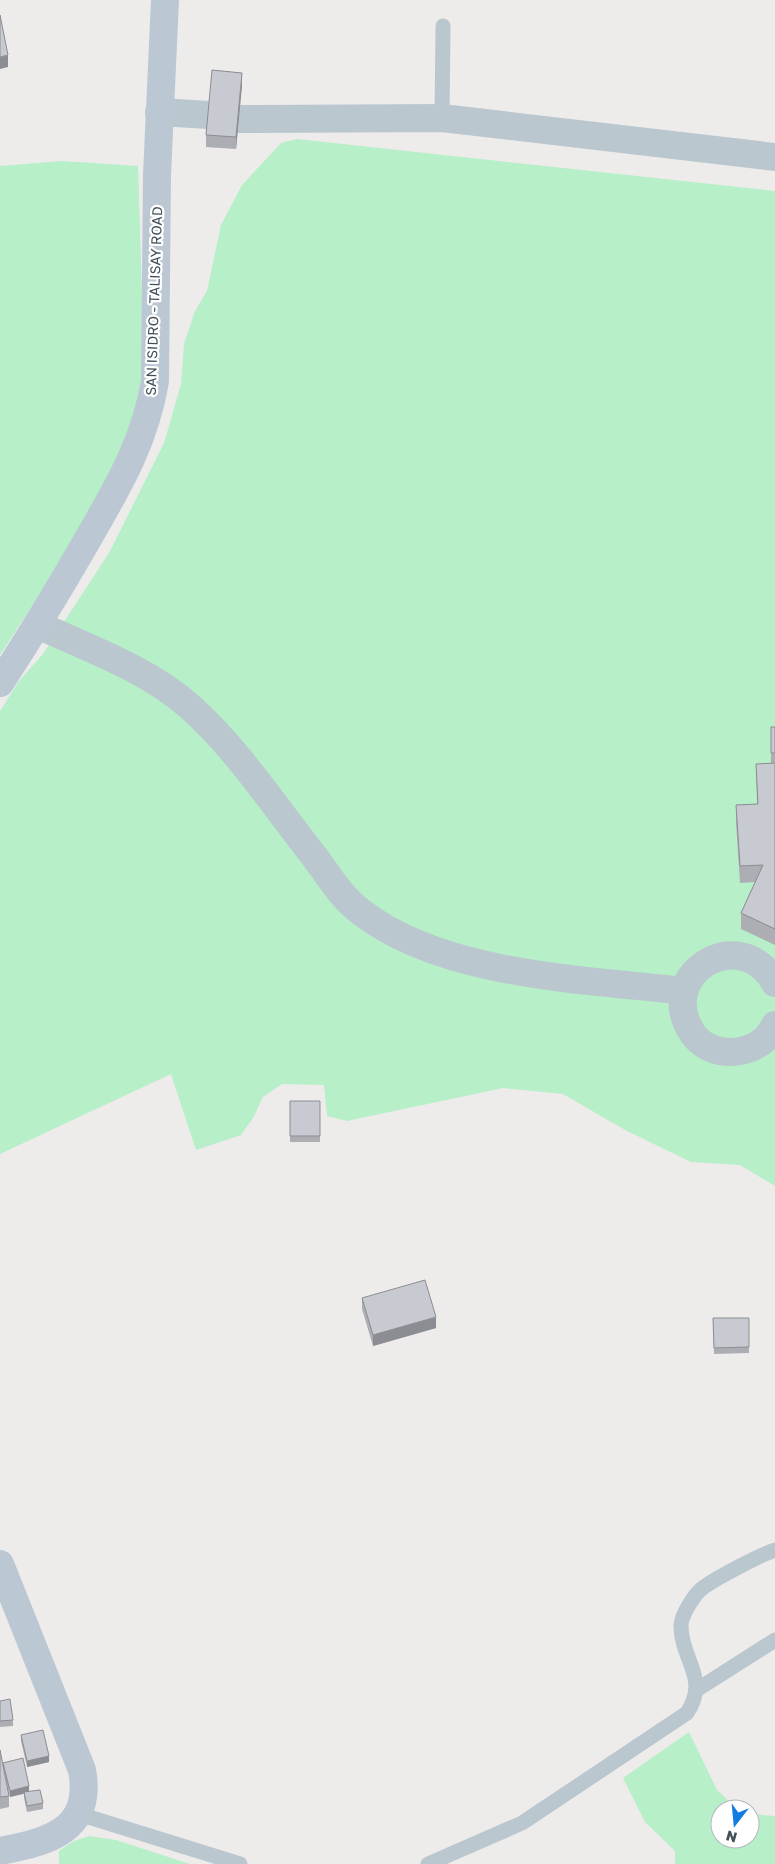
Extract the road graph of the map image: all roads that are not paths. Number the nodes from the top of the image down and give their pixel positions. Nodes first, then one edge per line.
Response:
1 (164, 0) edge
2 (443, 26) dead end
3 (159, 112) junction
4 (209, 115) edge
5 (442, 118) junction
6 (239, 119) edge
7 (775, 157) edge
8 (38, 624) junction
9 (0, 683) edge
10 (775, 984) edge
11 (684, 990) junction
12 (775, 1025) edge
13 (775, 1550) edge
14 (0, 1564) edge
15 (775, 1640) edge
16 (698, 1689) junction
17 (79, 1814) junction
18 (0, 1852) edge
19 (240, 1864) edge
20 (428, 1864) edge

1 - 3 street, SAN ISIDRO - TALISAY ROAD
2 - 5 lane
3 - 4 street
3 - 8 street, SAN ISIDRO - TALISAY ROAD
5 - 6 street
5 - 7 street
8 - 9 street, SAN ISIDRO - TALISAY ROAD
8 - 11 street
10 - 11 street
11 - 12 street
13 - 16 lane
14 - 17 street
15 - 16 lane
16 - 20 lane
17 - 18 street
17 - 19 lane

